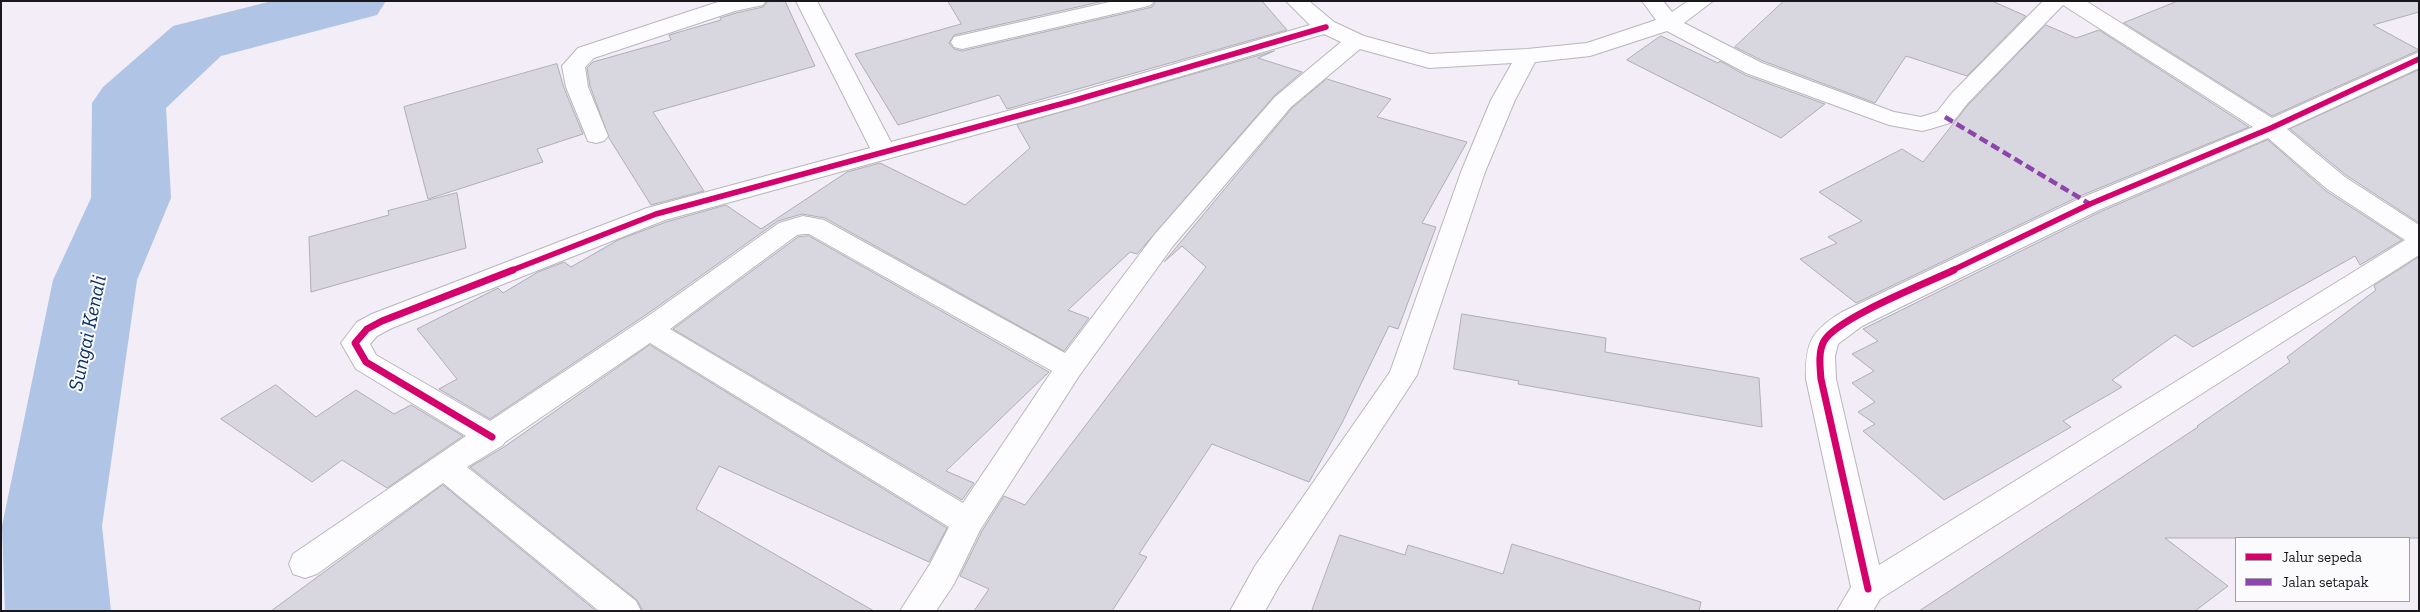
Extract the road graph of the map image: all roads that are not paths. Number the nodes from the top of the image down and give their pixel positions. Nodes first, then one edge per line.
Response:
1 (756, 1) edge
2 (806, 1) edge
3 (1144, 1) edge
4 (1296, 1) edge
5 (1652, 1) edge
6 (1703, 1) edge
7 (2055, 1) edge
8 (2071, 1) edge
9 (1669, 24) junction
10 (1326, 27) junction
11 (1356, 41) junction
12 (962, 42) dead end
13 (1527, 56) junction
14 (2419, 60) edge
15 (2270, 128) junction
16 (596, 136) dead end
17 (884, 152) junction
18 (2419, 237) edge
19 (2419, 243) edge
20 (650, 329) junction
21 (1069, 368) junction
22 (492, 437) junction
23 (444, 466) junction
24 (968, 522) junction
25 (305, 564) dead end
26 (1861, 600) edge
27 (624, 611) edge
28 (917, 611) edge
29 (1247, 611) edge

1 - 16 street
2 - 17 street
3 - 12 street
4 - 10 street
5 - 9 street
6 - 9 street
7 - 9 street
8 - 15 street
9 - 13 street
10 - 11 street
10 - 17 street
11 - 13 street
11 - 21 street
13 - 29 street
14 - 15 street
15 - 18 street
15 - 26 street
17 - 22 street
19 - 26 street
20 - 21 street
20 - 22 street
20 - 24 street
21 - 24 street
22 - 23 street
23 - 25 street
23 - 27 street
24 - 28 street

